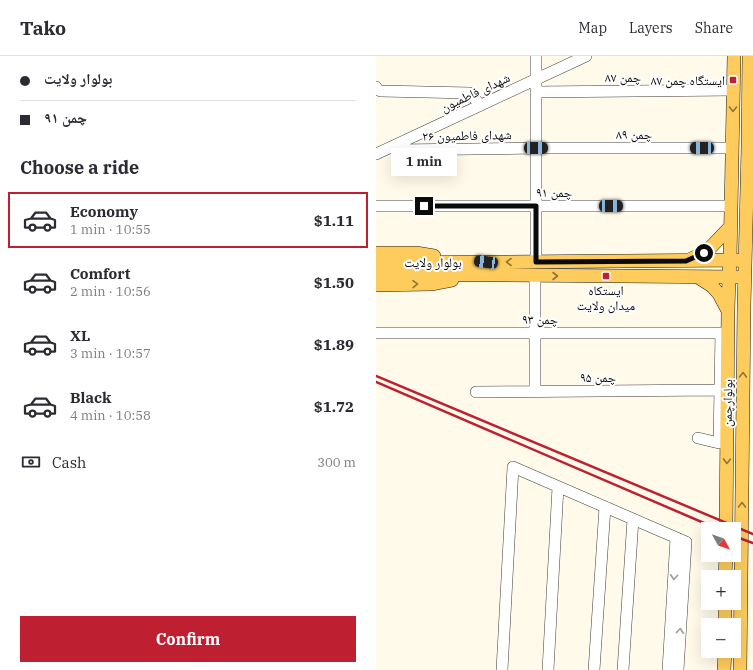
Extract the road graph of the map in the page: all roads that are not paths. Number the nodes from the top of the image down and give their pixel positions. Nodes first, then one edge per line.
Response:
1 (536, 56) edge
2 (586, 56) edge
3 (734, 56) edge
4 (749, 56) edge
5 (536, 79) junction
6 (377, 89) edge
7 (733, 90) junction
8 (536, 92) junction
9 (480, 105) junction
10 (750, 147) edge
11 (536, 148) junction
12 (732, 148) junction
13 (398, 150) dead end
14 (376, 154) edge
15 (376, 206) edge
16 (536, 206) junction
17 (731, 206) junction
18 (749, 210) edge
19 (731, 226) junction
20 (753, 232) edge
21 (376, 253) edge
22 (730, 260) junction
23 (749, 260) edge
24 (686, 261) junction
25 (536, 262) junction
26 (376, 263) edge
27 (487, 268) junction
28 (376, 274) edge
29 (535, 276) junction
30 (698, 276) junction
31 (729, 277) junction
32 (749, 277) edge
33 (376, 285) edge
34 (748, 301) edge
35 (728, 310) junction
36 (376, 333) edge
37 (535, 333) junction
38 (724, 333) junction
39 (720, 390) junction
40 (476, 392) dead end
41 (535, 392) junction
42 (698, 438) dead end
43 (558, 487) junction
44 (605, 507) junction
45 (633, 519) junction
46 (726, 522) edge
47 (681, 540) junction
48 (725, 658) edge
49 (502, 670) edge
50 (548, 670) edge
51 (594, 670) edge
52 (623, 670) edge
53 (668, 670) edge
54 (678, 670) edge
55 (724, 670) edge
56 (740, 670) edge

1 - 5 street
2 - 5 street, شهدای فاطمیون
3 - 7 main road
4 - 10 main road
5 - 8 street
5 - 9 street, شهدای فاطمیون
6 - 9 street
7 - 8 street, چمن ۸۷
7 -> 12 main road
8 - 11 street
9 - 14 street, شهدای فاطمیون
10 - 18 main road
11 - 12 street, چمن ۸۹
11 - 13 street, شهدای فاطمیون ۲۶
11 - 16 street
12 - 17 main road
15 - 16 street, چمن ۹۱
16 - 17 street, چمن ۹۱
16 - 25 street
17 - 19 main road
18 - 20 main road
18 - 23 main road
19 - 22 main road
19 - 24 main road
21 - 27 main road
22 - 23 main road, بولوار ولایت
22 - 24 main road, بولوار ولایت
22 - 31 main road, بولوارچمن
23 - 32 main road, بولوارچمن
24 - 25 main road, بولوار ولایت
25 -> 27 main road, بولوار ولایت
26 - 27 main road, بولوار ولایت
27 - 28 main road, بولوار ولایت
27 - 29 main road, بولوار ولایت
33 -> 27 main road
29 -> 30 main road, بولوار ولایت
29 - 37 street
30 - 31 main road, بولوار ولایت
30 - 35 main road
31 - 32 main road, بولوار ولایت
31 - 35 main road, بولوارچمن
32 - 34 main road, بولوارچمن
56 -> 34 main road, بولوارچمن
35 - 38 main road, بولوارچمن
36 - 37 street, چمن ۹۳
37 - 38 street, چمن ۹۳
37 - 41 street
38 - 39 street
38 -> 46 main road, بولوارچمن
39 - 41 street, چمن ۹۵
39 - 42 street
40 - 41 street, چمن ۹۵
43 - 44 street
43 - 49 street
43 - 50 street
44 - 45 street
44 - 51 street
45 - 47 street
45 - 52 street
47 -> 53 street
54 -> 47 street
48 - 55 main road

